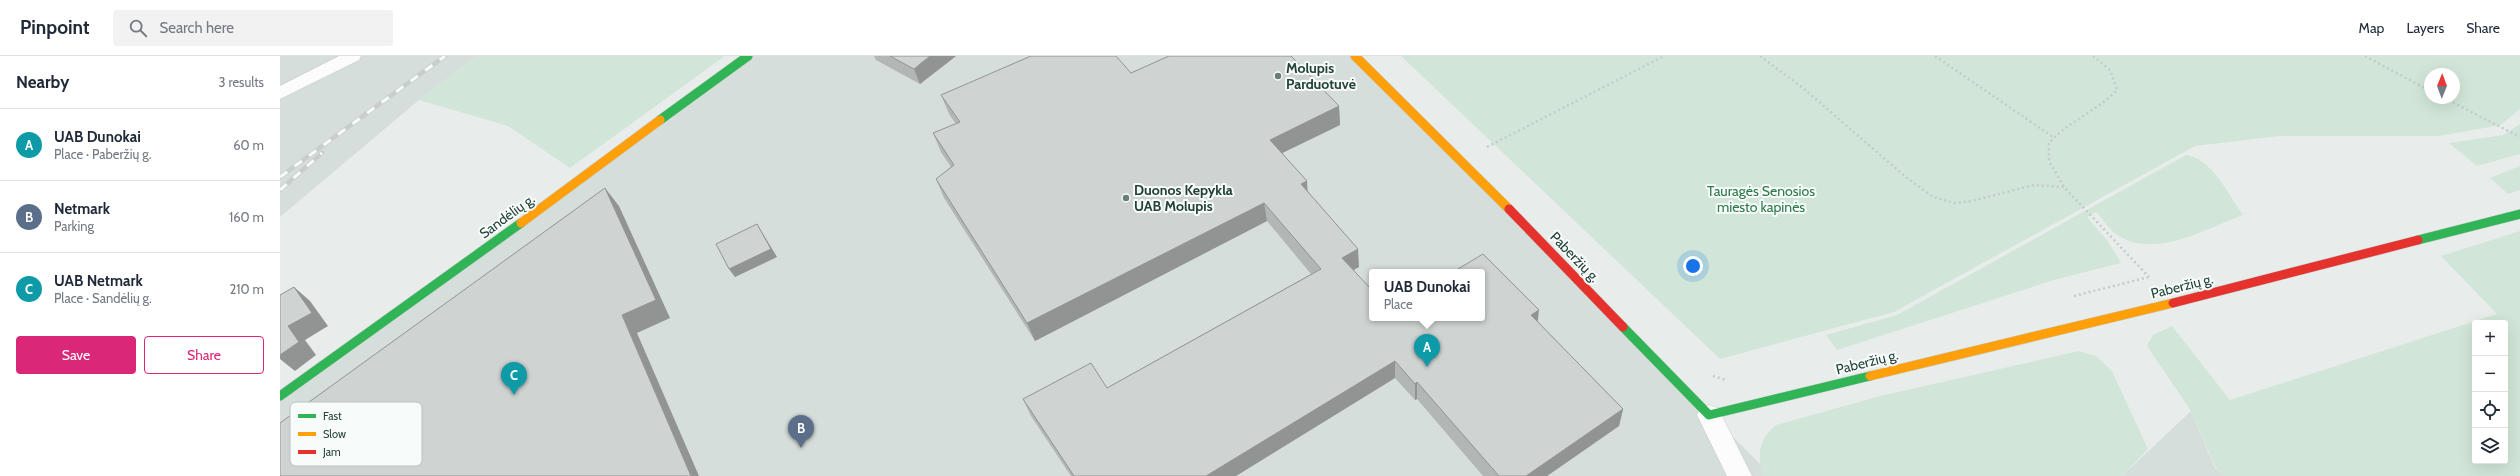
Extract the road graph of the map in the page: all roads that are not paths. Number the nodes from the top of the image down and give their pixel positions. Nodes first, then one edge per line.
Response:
1 (353, 56) edge
2 (748, 56) edge
3 (1355, 56) edge
4 (280, 93) edge
5 (2520, 214) edge
6 (280, 396) edge
7 (1710, 415) junction
8 (1740, 476) edge

1 - 4 lane
2 - 6 street, Sandėlių g.
3 - 7 street, Paberžių g.
5 - 7 street, Paberžių g.
7 - 8 street

